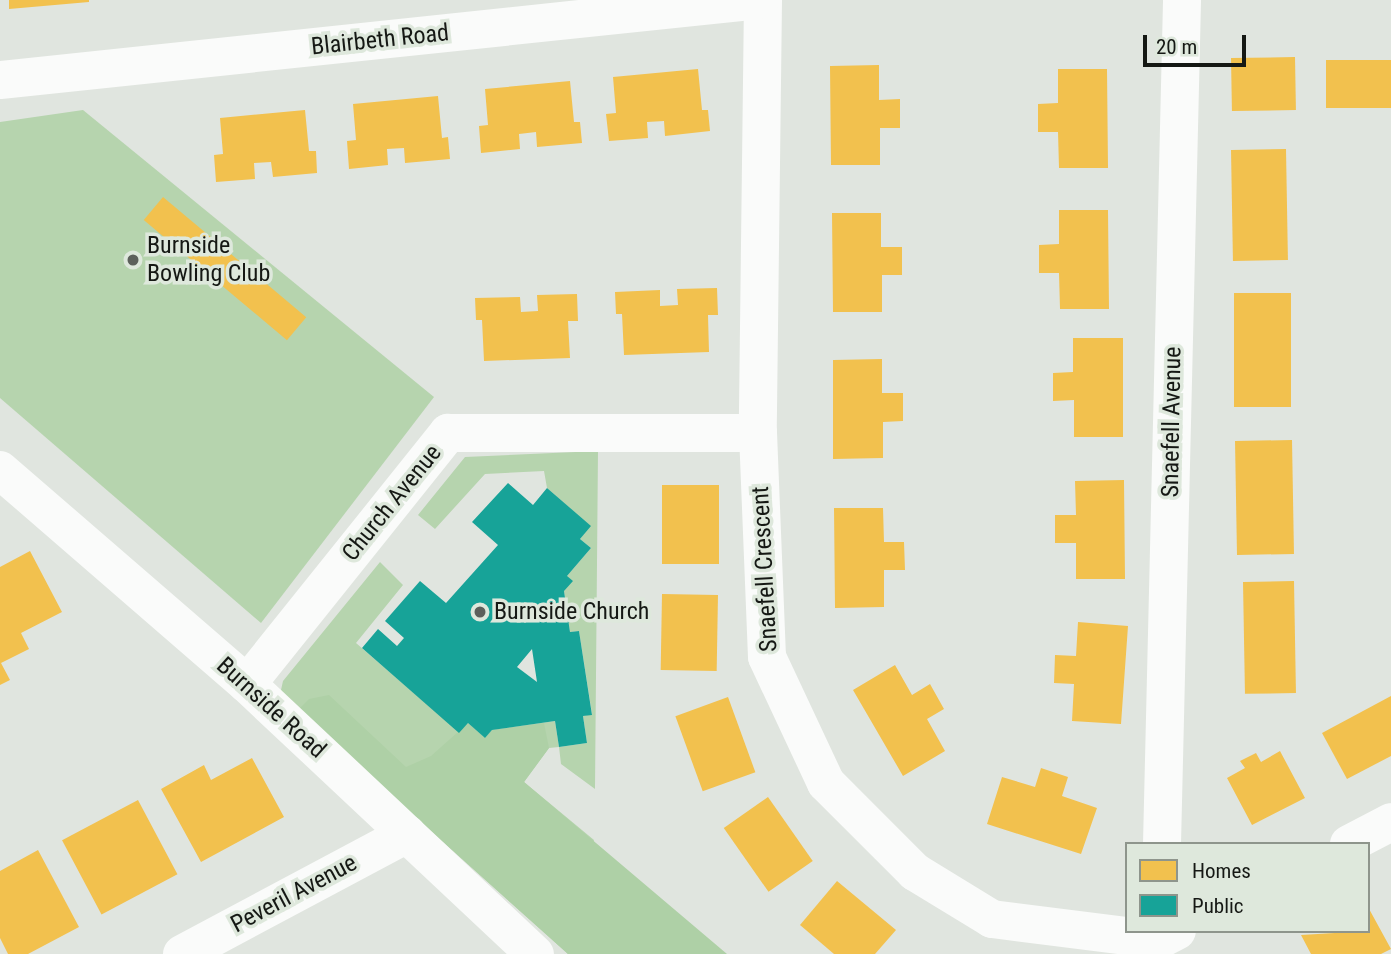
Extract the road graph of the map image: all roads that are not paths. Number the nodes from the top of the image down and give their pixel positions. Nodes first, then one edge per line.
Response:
1 (761, 0) edge
2 (1182, 0) edge
3 (0, 80) edge
4 (758, 433) junction
5 (0, 470) edge
6 (247, 684) junction
7 (1391, 822) edge
8 (407, 834) junction
9 (1162, 842) edge
10 (1353, 842) edge
11 (1163, 939) edge
12 (182, 954) edge
13 (535, 954) edge

1 - 3 street, Blairbeth Road
1 - 4 street, Snaefell Crescent
2 - 9 street, Snaefell Avenue
4 - 6 street, Church Avenue
4 - 11 street, Snaefell Crescent
5 - 6 street, Burnside Road
6 - 8 street, Burnside Road
7 - 10 street
8 - 12 street, Peveril Avenue
8 - 13 street, Burnside Road

